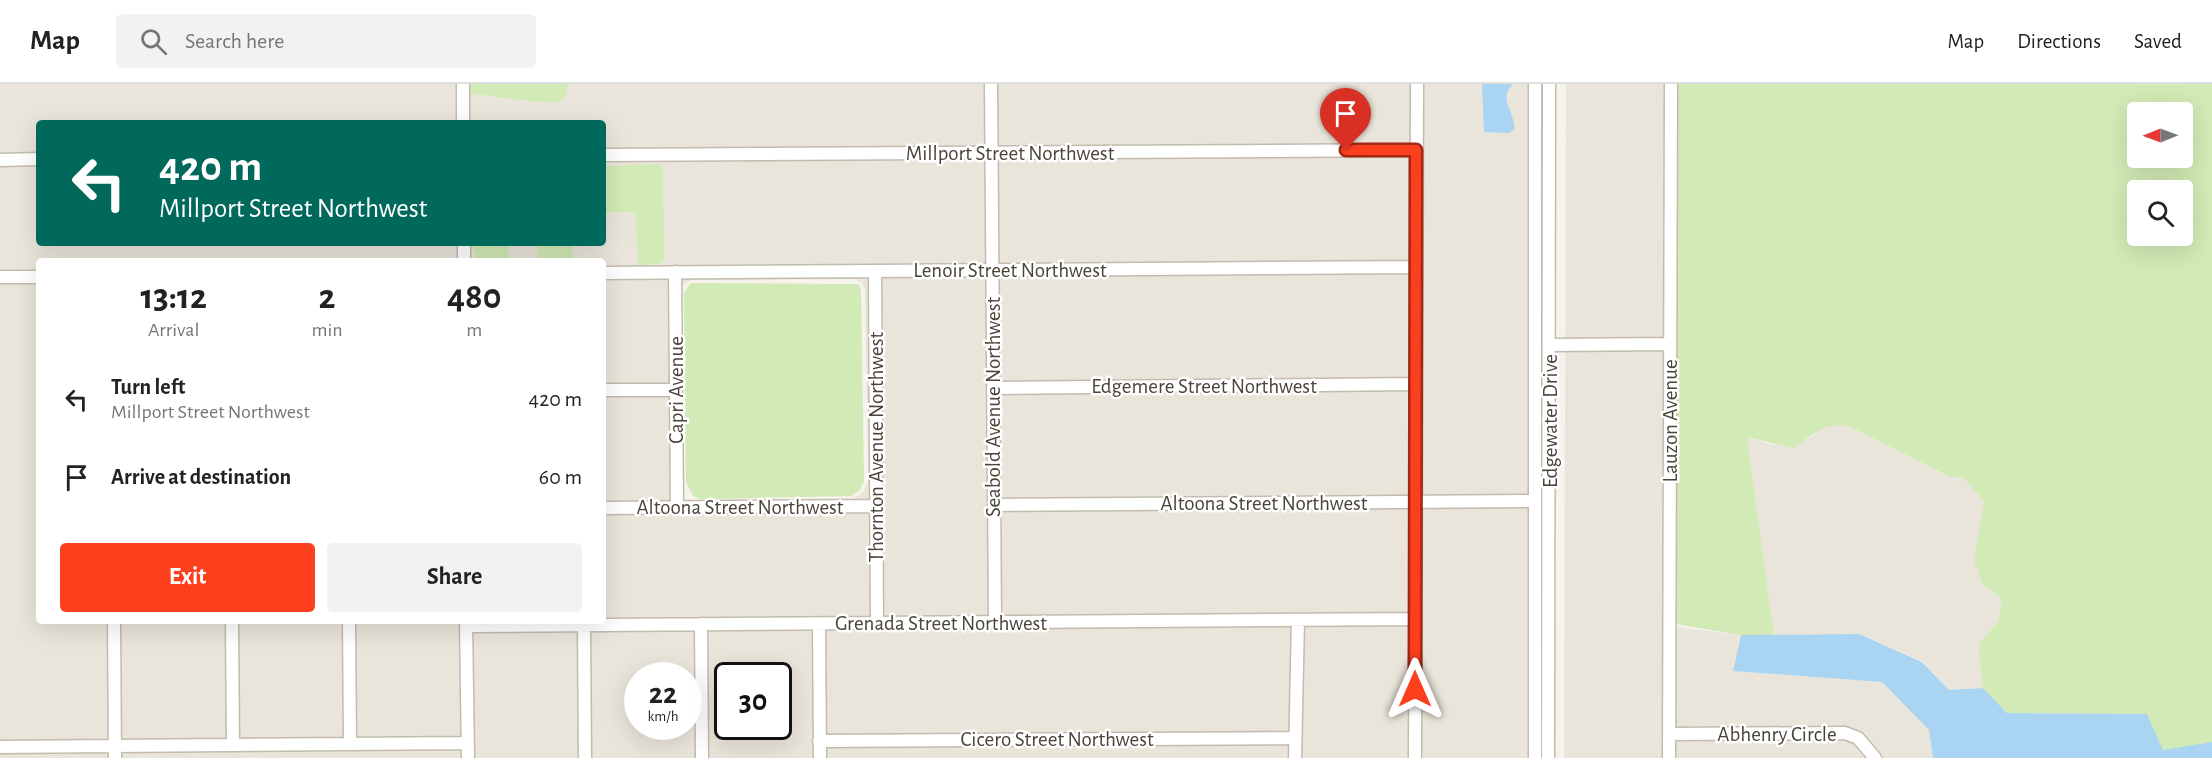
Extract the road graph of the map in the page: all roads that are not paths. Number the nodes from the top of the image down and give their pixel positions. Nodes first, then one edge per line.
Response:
1 (462, 84) edge
2 (991, 84) edge
3 (1417, 84) edge
4 (1535, 84) edge
5 (1549, 84) edge
6 (1671, 84) edge
7 (463, 120) edge
8 (1416, 150) junction
9 (991, 153) junction
10 (606, 155) edge
11 (36, 159) edge
12 (0, 160) edge
13 (1416, 267) junction
14 (992, 270) junction
15 (875, 271) junction
16 (675, 272) junction
17 (606, 273) edge
18 (0, 277) edge
19 (36, 277) edge
20 (1551, 345) junction
21 (1670, 345) junction
22 (1416, 384) junction
23 (993, 387) junction
24 (606, 390) edge
25 (676, 390) junction
26 (1535, 501) junction
27 (1415, 502) junction
28 (994, 505) junction
29 (876, 506) junction
30 (677, 507) junction
31 (606, 508) edge
32 (1415, 619) junction
33 (1298, 620) junction
34 (995, 622) junction
35 (877, 623) junction
36 (114, 624) edge
37 (232, 624) edge
38 (349, 624) edge
39 (466, 624) edge
40 (525, 624) edge
41 (701, 624) junction
42 (819, 624) junction
43 (584, 625) junction
44 (1669, 734) junction
45 (1295, 738) junction
46 (819, 741) junction
47 (467, 743) junction
48 (350, 744) junction
49 (233, 745) junction
50 (0, 747) edge
51 (115, 752) edge
52 (468, 758) edge
53 (585, 758) edge
54 (702, 758) edge
55 (820, 758) edge
56 (1295, 758) edge
57 (1415, 758) edge
58 (1535, 758) edge
59 (1548, 758) edge
60 (1669, 758) edge
61 (1875, 758) edge

1 - 7 street
2 - 9 street, Seabold Avenue Northwest
3 - 8 street
4 - 26 street, Edgewater Drive
5 - 20 street, Edgewater Drive
6 - 21 street, Lauzon Avenue
8 - 9 street, Millport Street Northwest
8 - 13 street
9 - 10 street, Millport Street Northwest
9 - 14 street, Seabold Avenue Northwest
11 - 12 street
13 - 14 street, Lenoir Street Northwest
13 - 22 street
14 - 15 street, Lenoir Street Northwest
14 - 23 street, Seabold Avenue Northwest
15 - 16 street, Lenoir Street Northwest
15 - 29 street, Thornton Avenue Northwest
16 - 17 street, Lenoir Street Northwest
16 - 25 street, Capri Avenue
18 - 19 street
20 - 21 street
20 - 59 street, Edgewater Drive
21 - 44 street, Lauzon Avenue
22 - 23 street, Edgemere Street Northwest
22 - 27 street
23 - 28 street, Seabold Avenue Northwest
24 - 25 street
25 - 30 street, Capri Avenue
26 - 27 street, Altoona Street Northwest
26 - 58 street, Edgewater Drive
27 - 28 street, Altoona Street Northwest
27 - 32 street
28 - 34 street, Seabold Avenue Northwest
29 - 30 street, Altoona Street Northwest
29 - 35 street, Thornton Avenue Northwest
30 - 31 street, Altoona Street Northwest
32 - 33 street, Grenada Street Northwest
32 - 57 street
33 - 34 street, Grenada Street Northwest
33 - 45 street
34 - 35 street, Grenada Street Northwest
35 - 42 street, Grenada Street Northwest
36 - 51 street
37 - 49 street
38 - 48 street
39 - 47 street
40 - 43 street, Grenada Street Northwest
41 - 42 street, Grenada Street Northwest
41 - 43 street, Grenada Street Northwest
41 - 54 street
42 - 46 street
43 - 53 street
44 - 60 street, Lauzon Avenue
44 - 61 street, Abhenry Circle
45 - 46 street, Cicero Street Northwest
45 - 56 street
46 - 55 street
47 - 48 street
47 - 52 street
48 - 49 street
49 - 51 street
50 - 51 street

